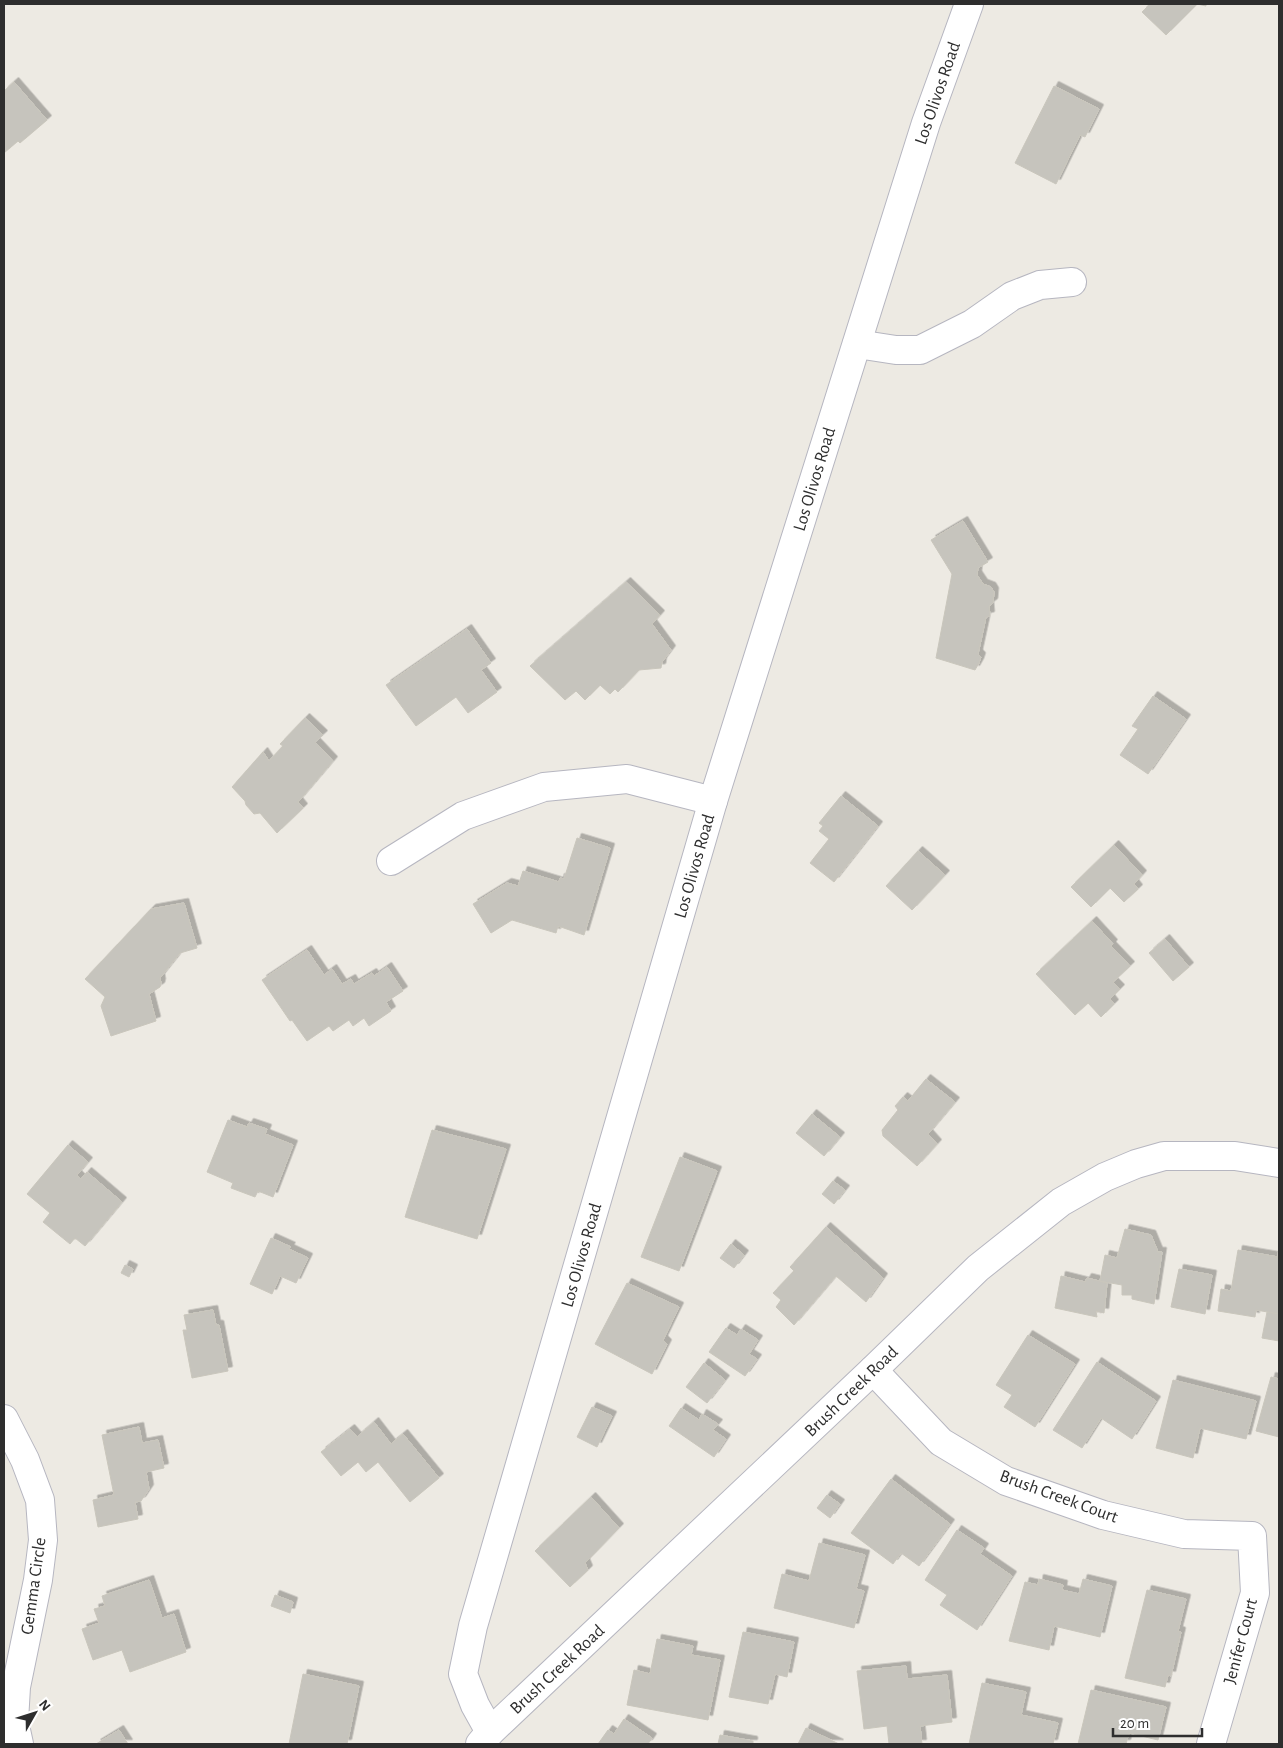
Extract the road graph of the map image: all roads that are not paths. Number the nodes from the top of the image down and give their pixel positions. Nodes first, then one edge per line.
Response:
1 (969, 4) edge
2 (1072, 282) dead end
3 (857, 344) junction
4 (713, 801) junction
5 (391, 861) dead end
6 (1279, 1163) edge
7 (873, 1370) junction
8 (4, 1418) edge
9 (1252, 1536) joint
10 (10, 1706) edge
11 (485, 1738) edge
12 (19, 1744) edge
13 (1211, 1744) edge

1 - 3 street, Los Olivos Road
2 - 3 street
3 - 4 street, Los Olivos Road
4 - 5 street
4 - 11 street, Los Olivos Road
6 - 7 street, Brush Creek Road
7 - 9 street, Brush Creek Court
7 - 11 street, Brush Creek Road
8 - 10 street, Gemma Circle
9 - 13 street, Jenifer Court
10 - 12 street, Gemma Circle

